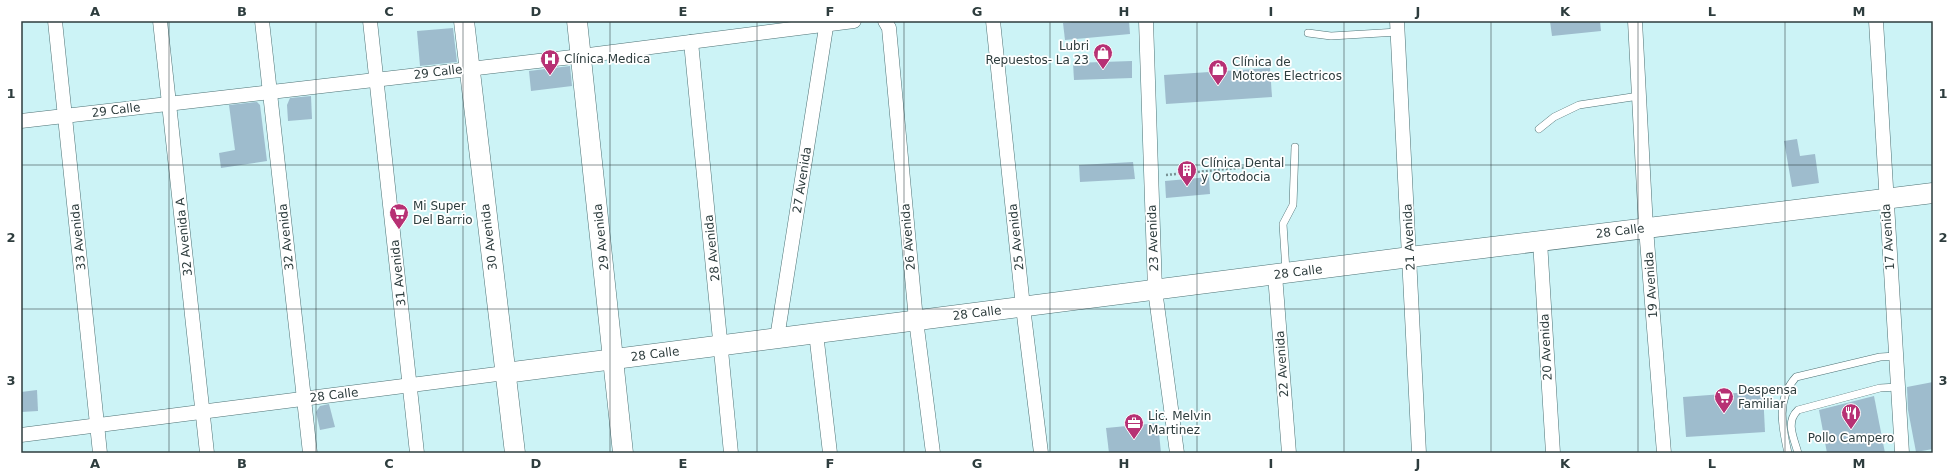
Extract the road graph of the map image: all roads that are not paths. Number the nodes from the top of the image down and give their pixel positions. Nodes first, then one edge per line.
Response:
1 (55, 21) edge
2 (160, 21) edge
3 (262, 21) edge
4 (370, 21) edge
5 (464, 21) edge
6 (577, 21) edge
7 (854, 21) edge
8 (886, 21) edge
9 (992, 21) edge
10 (1146, 21) edge
11 (1635, 21) edge
12 (1876, 21) edge
13 (827, 23) edge
14 (1398, 27) edge
15 (1308, 33) dead end
16 (691, 42) junction
17 (581, 56) junction
18 (468, 69) junction
19 (376, 79) junction
20 (270, 92) junction
21 (1639, 96) junction
22 (169, 104) junction
23 (65, 116) junction
24 (21, 121) edge
25 (1540, 128) dead end
26 (1295, 147) dead end
27 (1933, 193) edge
28 (1886, 199) junction
29 (1646, 228) junction
30 (1540, 241) junction
31 (1410, 257) junction
32 (1281, 274) junction
33 (1155, 290) junction
34 (1023, 307) junction
35 (916, 320) junction
36 (816, 333) junction
37 (777, 338) junction
38 (721, 346) junction
39 (1896, 356) junction
40 (614, 359) junction
41 (505, 373) junction
42 (410, 385) junction
43 (1898, 387) junction
44 (304, 399) junction
45 (203, 412) junction
46 (97, 426) junction
47 (21, 435) edge
48 (100, 453) edge
49 (207, 453) edge
50 (310, 453) edge
51 (417, 453) edge
52 (515, 453) edge
53 (623, 453) edge
54 (731, 453) edge
55 (830, 453) edge
56 (933, 453) edge
57 (1041, 453) edge
58 (1177, 453) edge
59 (1289, 453) edge
60 (1419, 453) edge
61 (1553, 453) edge
62 (1664, 453) edge
63 (1788, 453) edge
64 (1798, 453) edge
65 (1902, 453) edge

1 - 23 street, 33 Avenida
2 - 22 street, 32 Avenida A
3 - 20 street, 32 Avenida
4 - 19 street, 31 Avenida
5 - 18 street, 30 Avenida
6 - 17 street, 29 Avenida
7 - 13 street, 29 Calle
8 - 35 street, 26 Avenida
9 - 34 street, 25 Avenida
10 - 33 street, 23 Avenida
11 - 21 street, 19 Avenida
12 - 28 street, 17 Avenida
13 - 16 street, 29 Calle
13 - 37 street, 27 Avenida
14 - 15 lane
14 - 31 street, 21 Avenida
16 - 17 street, 29 Calle
16 - 38 street, 28 Avenida
17 - 18 street, 29 Calle
17 - 40 street, 29 Avenida
18 - 19 street, 29 Calle
18 - 41 street, 30 Avenida
19 - 20 street, 29 Calle
19 - 42 street, 31 Avenida
20 - 22 street, 29 Calle
20 - 44 street, 32 Avenida
21 - 25 lane
21 - 29 street, 19 Avenida
22 - 23 street, 29 Calle
22 - 45 street, 32 Avenida A
23 - 24 street, 29 Calle
23 - 46 street, 33 Avenida
26 - 32 lane
27 - 28 street, 28 Calle
28 - 29 street, 28 Calle
28 - 39 street, 17 Avenida
29 - 30 street, 28 Calle
29 - 62 street, 19 Avenida
30 - 31 street, 28 Calle
30 - 61 street, 20 Avenida
31 - 32 street, 28 Calle
31 - 60 street, 21 Avenida
32 - 33 street, 28 Calle
32 - 59 street, 22 Avenida
33 - 34 street, 28 Calle
33 - 58 street, 23 Avenida
34 - 35 street, 28 Calle
34 - 57 street, 25 Avenida
35 - 36 street, 28 Calle
35 - 56 street, 26 Avenida
36 - 37 street, 28 Calle
36 - 55 street
37 - 38 street, 28 Calle
38 - 40 street, 28 Calle
38 - 54 street, 28 Avenida
39 - 43 street, 17 Avenida
39 - 63 lane
40 - 41 street, 28 Calle
40 - 53 street, 29 Avenida
41 - 42 street, 28 Calle
41 - 52 street, 30 Avenida
42 - 44 street, 28 Calle
42 - 51 street, 31 Avenida
43 - 64 lane
43 - 65 street, 17 Avenida
44 - 45 street, 28 Calle
44 - 50 street, 32 Avenida
45 - 46 street, 28 Calle
45 - 49 street, 32 Avenida A
46 - 47 street, 28 Calle
46 - 48 street, 33 Avenida

